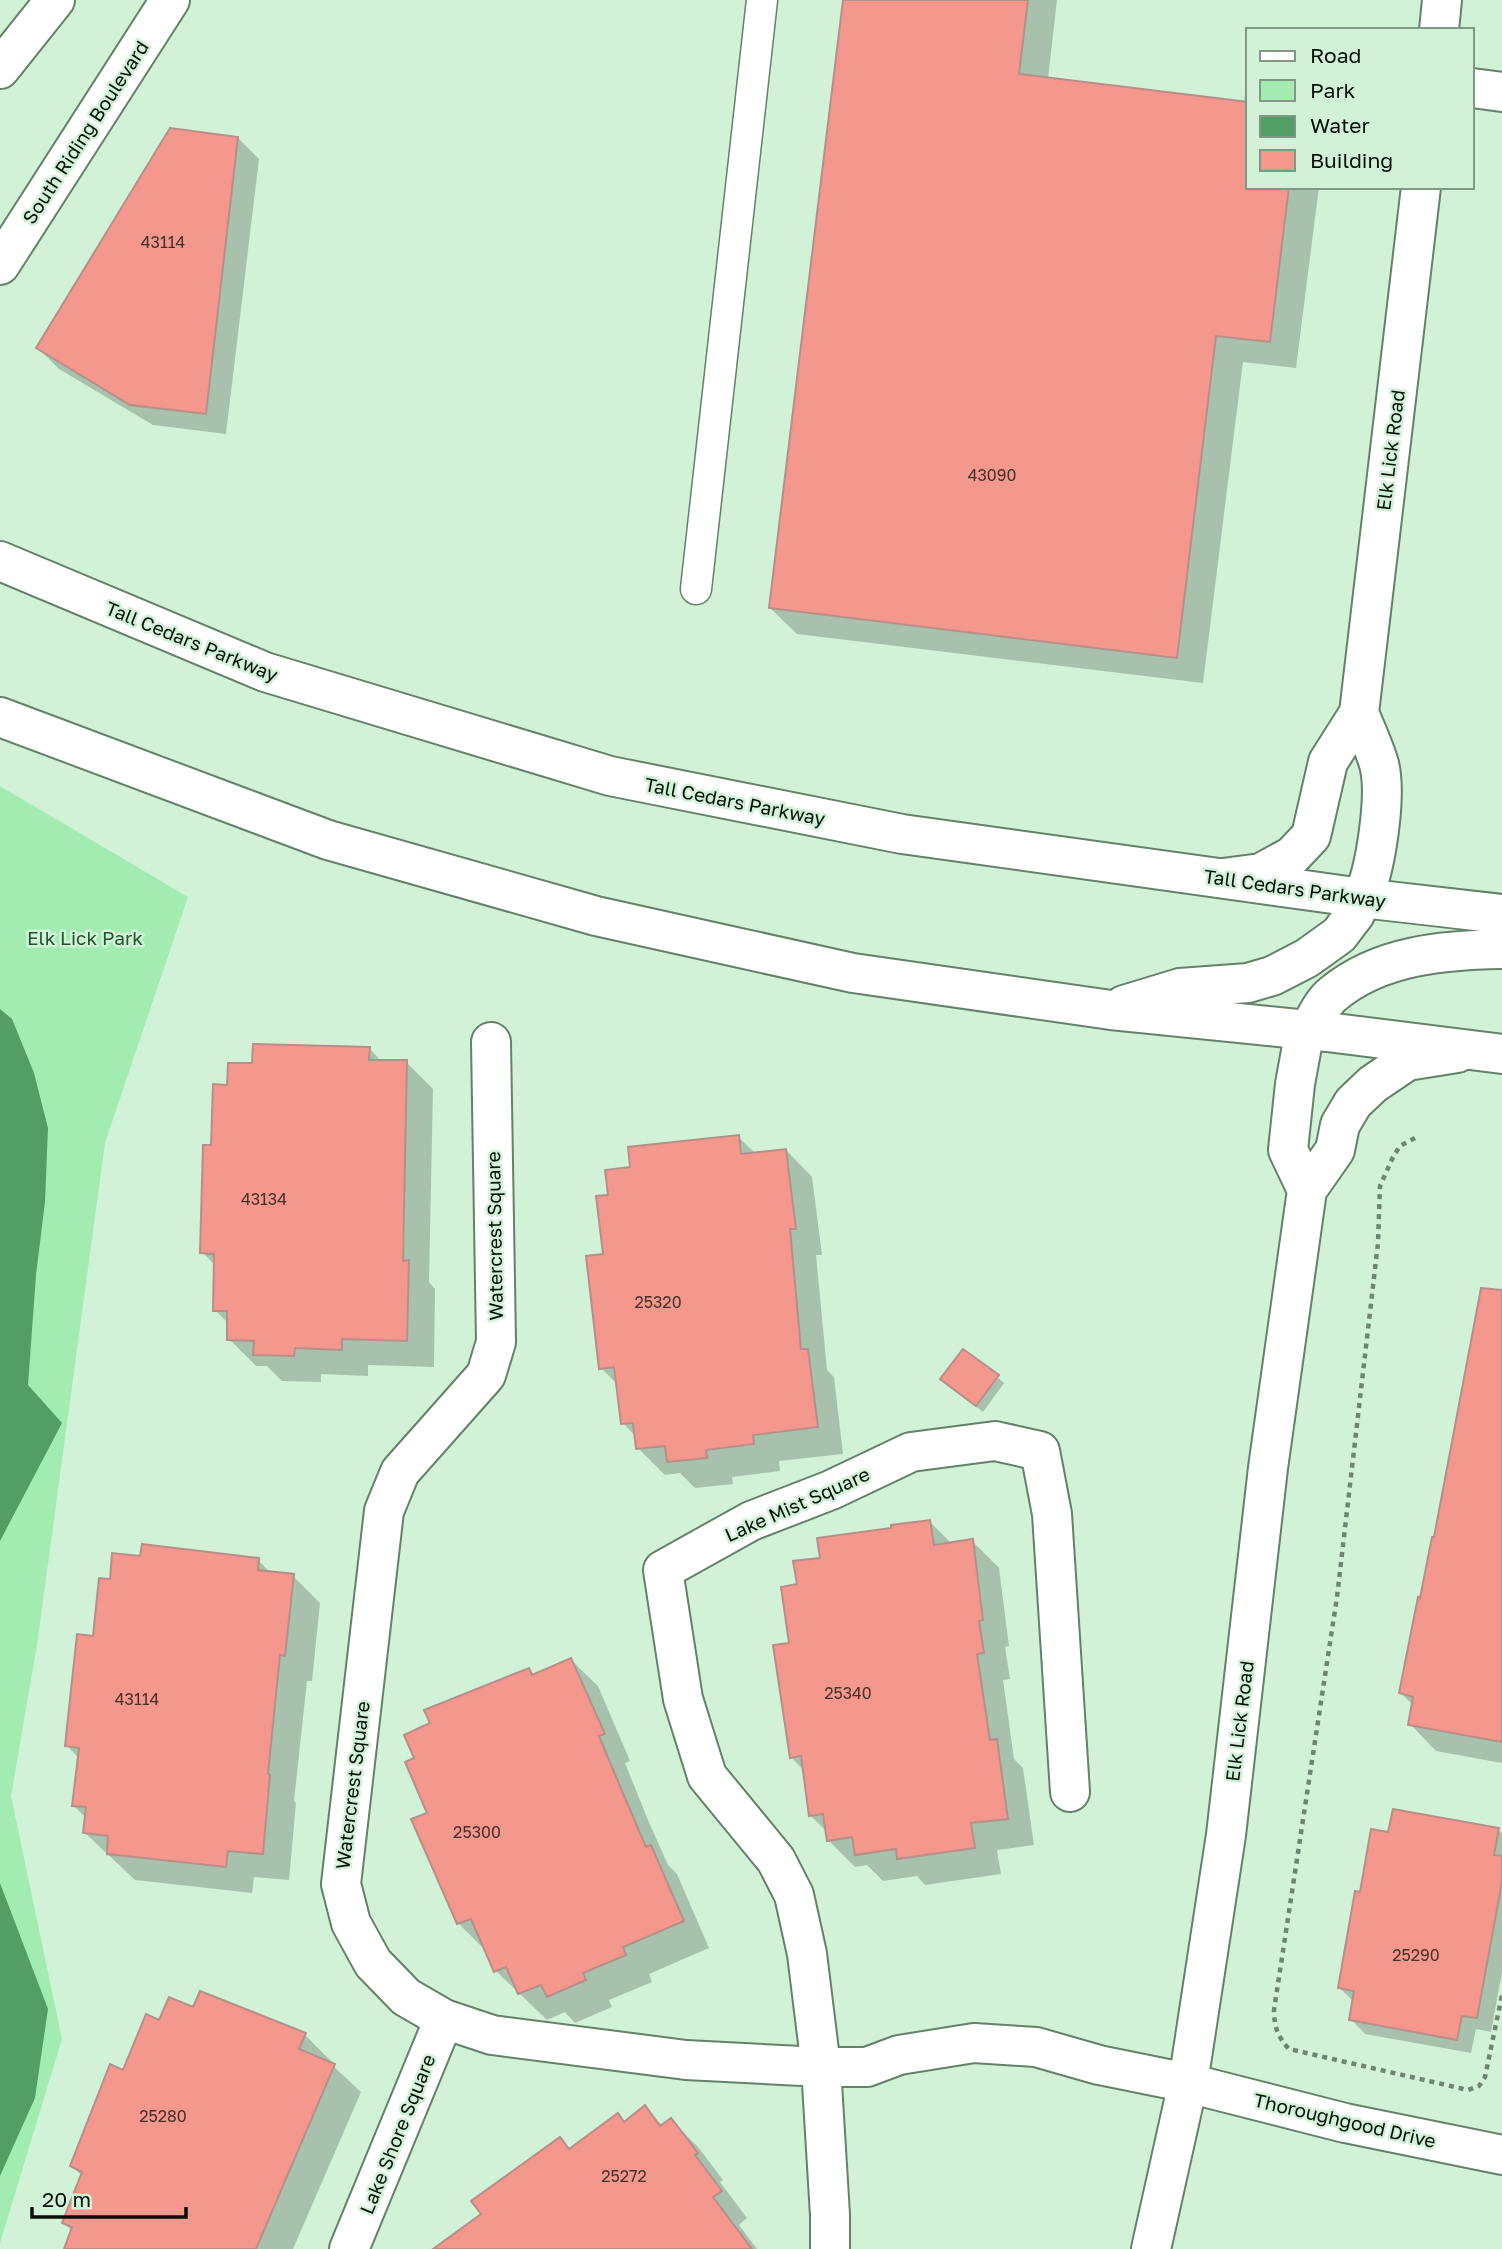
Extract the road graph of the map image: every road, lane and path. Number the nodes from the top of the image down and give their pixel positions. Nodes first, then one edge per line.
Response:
1 (55, 0) edge
2 (170, 0) edge
3 (762, 0) edge
4 (1443, 0) edge
5 (1439, 28) edge
6 (0, 69) edge
7 (1474, 88) edge
8 (1502, 92) edge
9 (1421, 189) edge
10 (0, 265) edge
11 (0, 561) edge
12 (696, 589) dead end
13 (1359, 713) junction
14 (0, 717) edge
15 (1222, 878) junction
16 (1362, 898) junction
17 (1502, 914) edge
18 (1502, 949) edge
19 (1111, 1010) junction
20 (1309, 1030) junction
21 (491, 1042) dead end
22 (1492, 1053) edge
23 (1415, 1138) dead end
24 (1307, 1190) junction
25 (1070, 1793) dead end
26 (1502, 1995) edge
27 (444, 2019) junction
28 (821, 2067) junction
29 (1188, 2083) junction
30 (1502, 2155) edge
31 (349, 2249) edge
32 (830, 2249) edge
33 (1151, 2249) edge

1 - 6 street
2 - 10 street, South Riding Boulevard
3 - 12 lane
4 - 5 street
7 - 8 street
9 - 13 street, Elk Lick Road
11 - 15 street, Tall Cedars Parkway
13 - 15 street, Elk Lick Road
13 - 16 street, Elk Lick Road
14 - 19 street
15 - 16 street, Tall Cedars Parkway
16 - 17 street, Tall Cedars Parkway
16 - 19 street, Elk Lick Road
18 - 20 street
19 - 20 street
20 - 22 street
20 - 24 street
21 - 27 street, Watercrest Square
22 - 24 street, Elk Lick Road
23 - 26 path
24 - 29 street, Elk Lick Road
25 - 28 street, Lake Mist Square
27 - 28 street, Watercrest Square
27 - 31 street, Lake Shore Square
28 - 29 street, Watercrest Square
28 - 32 street
29 - 30 street, Thoroughgood Drive
29 - 33 street, Elk Lick Road

